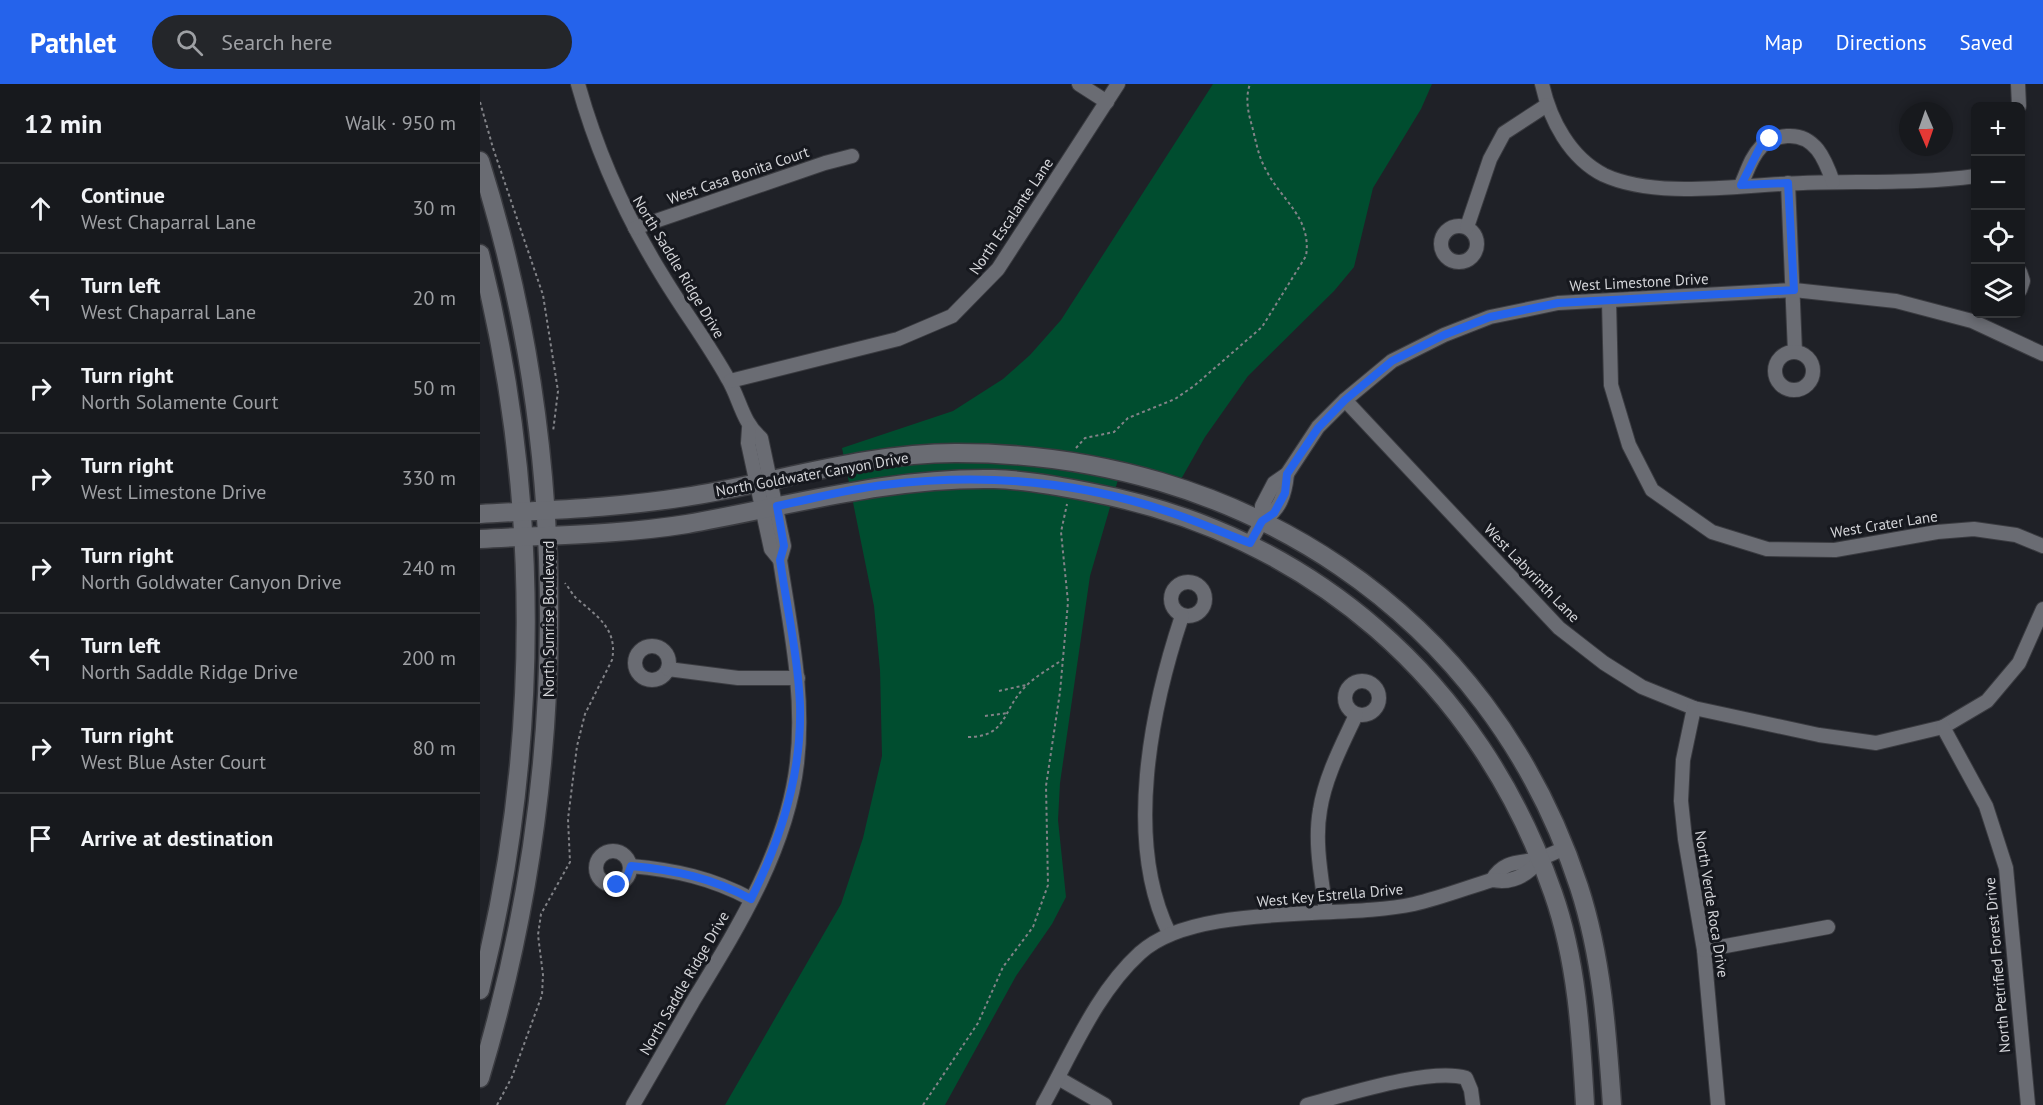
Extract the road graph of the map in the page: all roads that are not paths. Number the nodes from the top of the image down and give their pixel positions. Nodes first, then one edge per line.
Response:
1 (578, 84) edge
2 (1079, 84) edge
3 (1118, 84) edge
4 (1542, 84) edge
5 (2018, 84) edge
6 (1107, 102) junction
7 (2019, 102) edge
8 (1547, 105) junction
9 (852, 156) dead end
10 (480, 160) edge
11 (1971, 176) edge
12 (1833, 182) junction
13 (1788, 183) junction
14 (1741, 185) junction
15 (1467, 227) dead end
16 (636, 228) junction
17 (480, 254) edge
18 (1794, 290) junction
19 (1609, 301) junction
20 (1795, 352) dead end
21 (2043, 354) edge
22 (730, 381) junction
23 (1345, 400) junction
24 (764, 482) junction
25 (770, 508) junction
26 (534, 510) junction
27 (480, 514) edge
28 (1262, 521) junction
29 (535, 536) junction
30 (480, 539) edge
31 (1250, 543) junction
32 (2043, 546) edge
33 (2043, 609) edge
34 (1182, 616) dead end
35 (669, 669) dead end
36 (798, 678) junction
37 (1694, 708) junction
38 (1356, 715) dead end
39 (1943, 727) junction
40 (1565, 848) junction
41 (1540, 859) junction
42 (631, 866) dead end
43 (751, 899) junction
44 (1326, 912) junction
45 (1828, 927) dead end
46 (1169, 933) junction
47 (1704, 950) junction
48 (480, 990) edge
49 (480, 1078) edge
50 (1058, 1078) junction
51 (633, 1105) edge
52 (1042, 1105) edge
53 (1105, 1105) edge
54 (1307, 1105) edge
55 (1473, 1105) edge
56 (1585, 1105) edge
57 (1612, 1105) edge
58 (1718, 1105) edge
59 (2028, 1105) edge

1 - 16 street, North Saddle Ridge Drive
2 - 6 street
3 - 6 street, North Escalante Lane
4 - 8 street
5 - 7 street
6 - 22 street, North Escalante Lane
8 - 14 street
8 - 15 street
9 - 16 street, West Casa Bonita Court
10 - 26 street, North Sunrise Boulevard
11 - 12 street
12 - 13 street
12 - 14 street
13 - 14 street
13 - 18 street
16 - 22 street, North Saddle Ridge Drive
17 - 26 street, North Sunrise Boulevard
18 - 19 street, West Limestone Drive
18 - 20 street
18 - 21 street, West Limestone Drive
19 - 23 street, West Limestone Drive
19 - 32 street, West Crater Lane
22 - 24 street, North Saddle Ridge Drive
23 - 28 street, West Limestone Drive
23 - 37 street, West Labyrinth Lane
24 - 25 street, North Saddle Ridge Drive
24 - 26 street, North Goldwater Canyon Drive
24 - 28 street, North Goldwater Canyon Drive
25 - 29 street, North Goldwater Canyon Drive
25 - 31 street, North Goldwater Canyon Drive
25 - 36 street, North Saddle Ridge Drive
26 - 27 street, North Goldwater Canyon Drive
26 - 29 street, North Sunrise Boulevard
28 - 31 street, West Limestone Drive
28 - 40 street, North Goldwater Canyon Drive
29 - 30 street, North Goldwater Canyon Drive
29 - 48 street, North Sunrise Boulevard
29 - 49 street, North Sunrise Boulevard
31 - 41 street, North Goldwater Canyon Drive
33 - 39 street, West Labyrinth Lane
34 - 46 street
35 - 36 street
36 - 43 street, North Saddle Ridge Drive
37 - 39 street, West Labyrinth Lane
37 - 47 street, North Verde Roca Drive
38 - 44 street
39 - 59 street, North Petrified Forest Drive
40 - 41 street, West Key Estrella Drive
40 - 57 street, North Goldwater Canyon Drive
41 - 44 street, West Key Estrella Drive
41 - 56 street, North Goldwater Canyon Drive
42 - 43 street
43 - 51 street, North Saddle Ridge Drive
44 - 46 street, West Key Estrella Drive
45 - 47 street
46 - 50 street, West Key Estrella Drive
47 - 58 street, North Verde Roca Drive
50 - 52 street, West Key Estrella Drive
50 - 53 street
54 - 55 street

